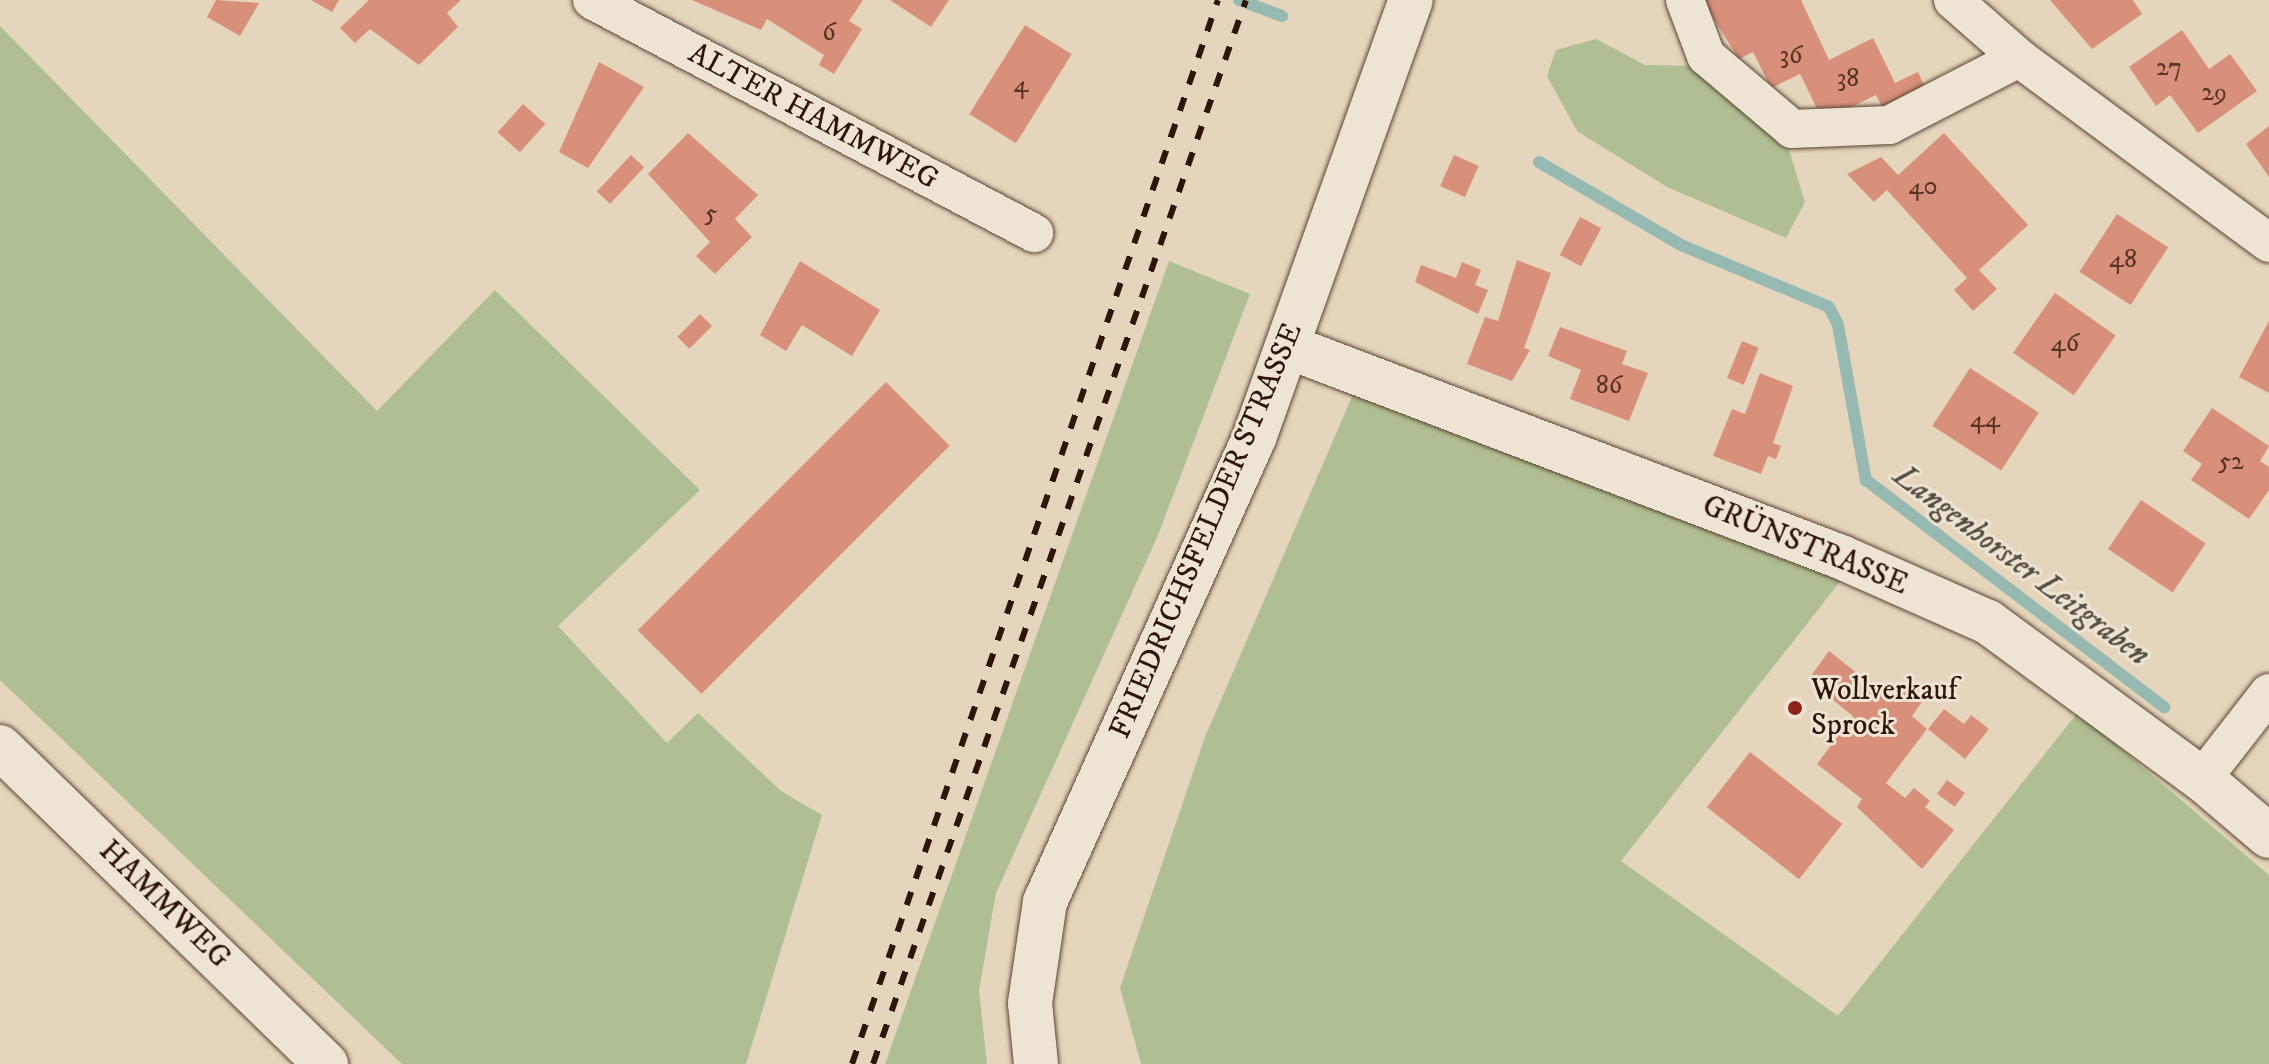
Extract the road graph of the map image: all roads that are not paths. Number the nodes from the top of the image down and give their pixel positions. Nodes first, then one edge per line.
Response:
1 (592, 0) edge
2 (1411, 0) edge
3 (1685, 0) edge
4 (1953, 0) edge
5 (2019, 58) junction
6 (1034, 233) dead end
7 (2269, 243) edge
8 (1289, 347) junction
9 (2269, 693) edge
10 (0, 747) edge
11 (2202, 779) junction
12 (2269, 836) edge
13 (326, 1064) edge
14 (1036, 1064) edge

1 - 6 street, ALTER HAMMWEG
2 - 8 main road, FRIEDRICHSFELDER STRASSE
3 - 5 street
4 - 5 street
5 - 7 street
8 - 11 main road, GRÜNSTRASSE
8 - 14 main road, FRIEDRICHSFELDER STRASSE
9 - 11 street
10 - 13 main road, HAMMWEG
11 - 12 main road, GRÜNSTRASSE

